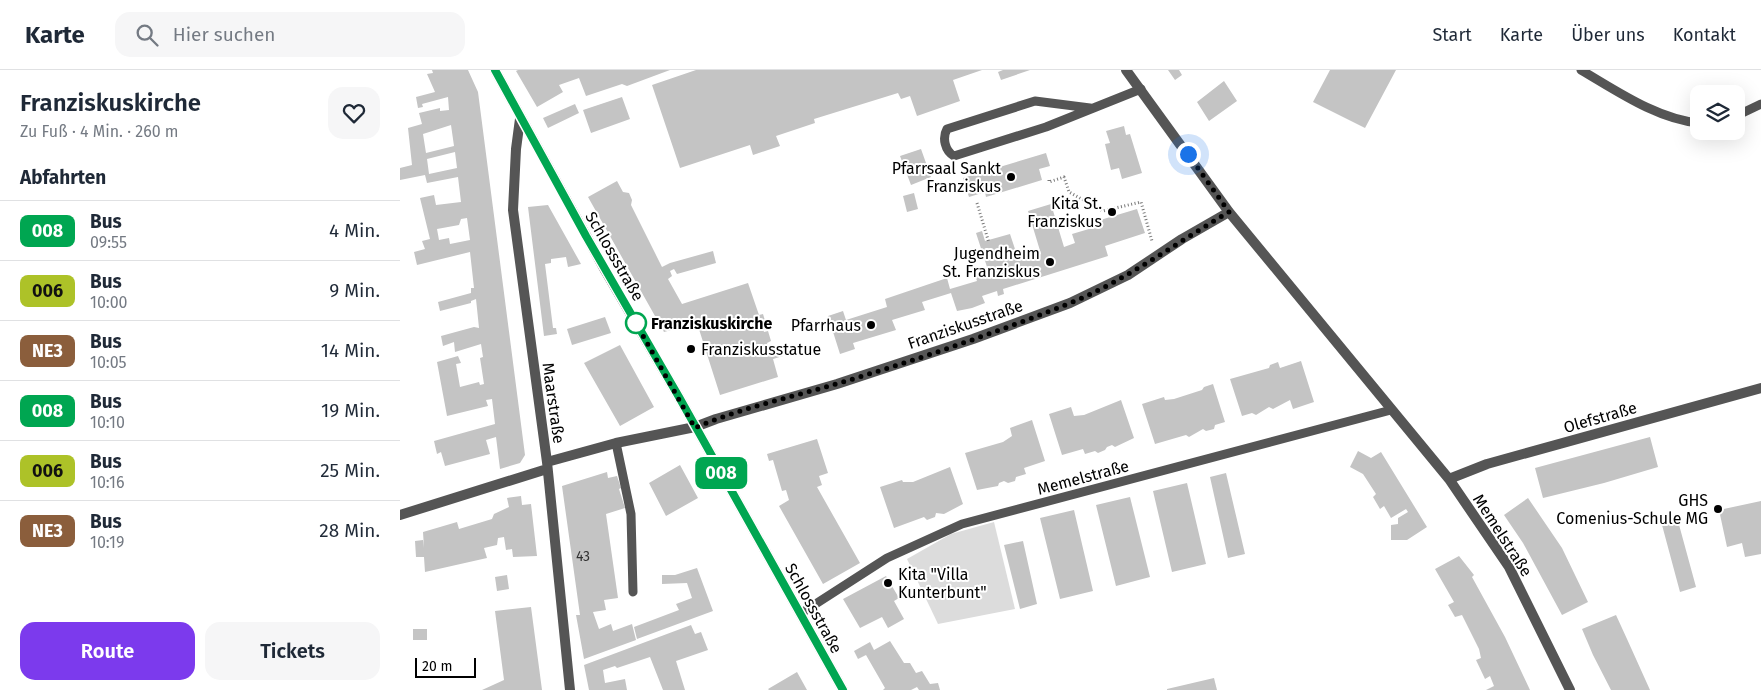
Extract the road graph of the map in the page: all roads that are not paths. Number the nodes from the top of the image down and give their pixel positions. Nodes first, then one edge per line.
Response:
1 (495, 70) edge
2 (1126, 70) edge
3 (1580, 70) edge
4 (1141, 89) junction
5 (1761, 104) edge
6 (1090, 108) junction
7 (1745, 112) edge
8 (520, 120) junction
9 (1690, 122) edge
10 (1229, 212) junction
11 (1761, 388) edge
12 (1391, 410) junction
13 (695, 428) junction
14 (616, 444) junction
15 (547, 466) junction
16 (1449, 479) junction
17 (400, 515) edge
18 (632, 592) dead end
19 (800, 614) junction
20 (570, 690) edge
21 (844, 690) edge
22 (1570, 690) edge

1 - 8 street, Schlossstraße
2 - 4 street, Memelstraße
3 - 9 lane
4 - 6 lane
4 - 10 street, Memelstraße
5 - 7 lane
6 - 6 lane
8 - 13 street, Schlossstraße
8 - 15 street, Maarstraße
10 - 12 street, Memelstraße
10 - 13 street, Franziskusstraße
11 - 16 street, Olefstraße
12 - 16 street, Memelstraße
12 - 19 lane, Memelstraße
13 - 14 street, Franziskusstraße
13 - 19 street, Schlossstraße
14 - 15 street, Franziskusstraße
14 - 18 lane
15 - 17 street, Franziskusstraße
15 - 20 street, Maarstraße
16 - 22 street, Memelstraße
19 - 21 street, Schlossstraße

